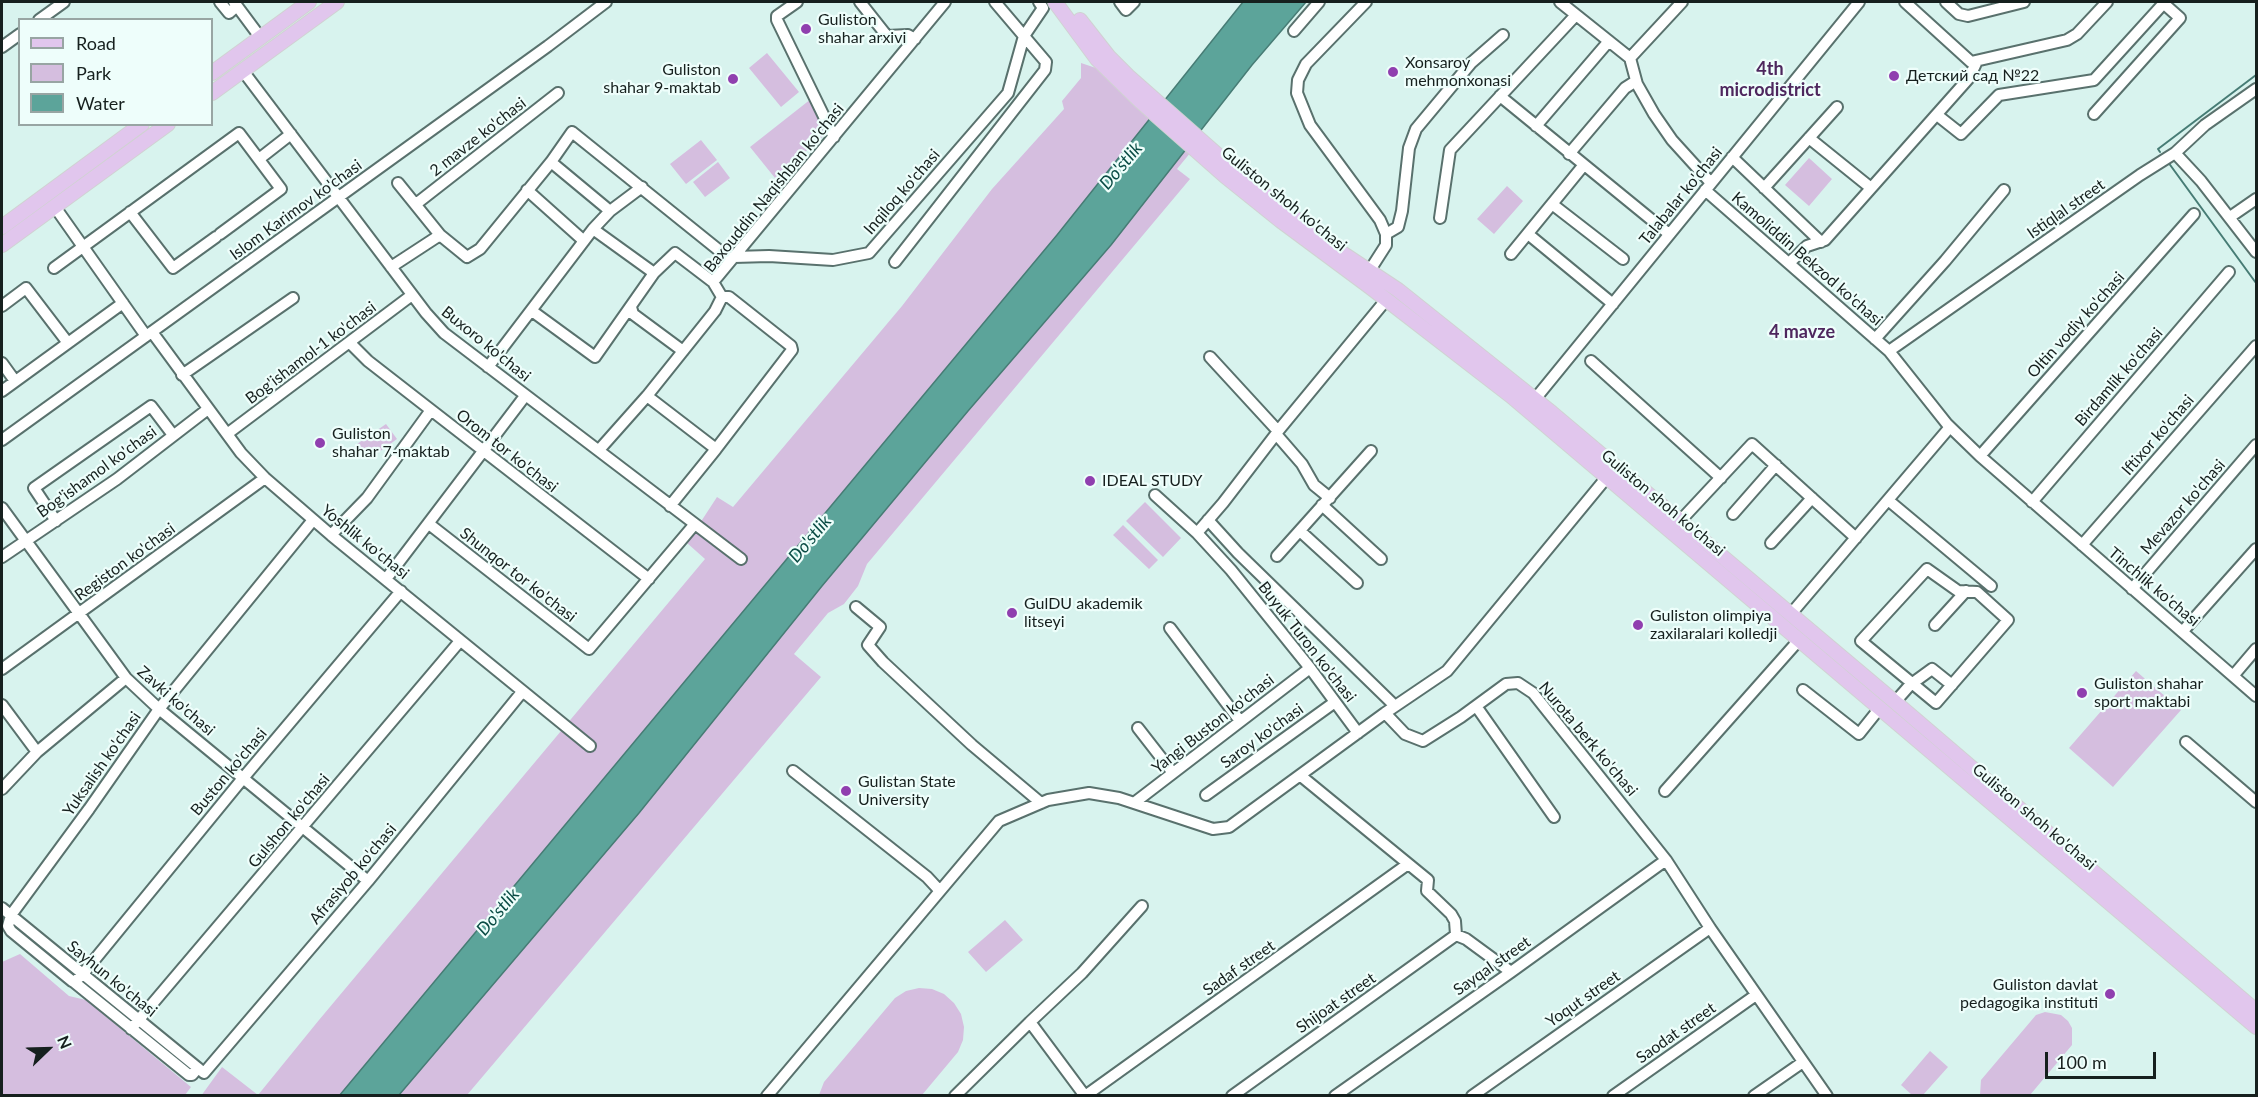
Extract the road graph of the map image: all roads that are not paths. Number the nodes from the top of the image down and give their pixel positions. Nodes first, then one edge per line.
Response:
1 (63, 2) edge
2 (220, 2) edge
3 (309, 2) edge
4 (337, 2) edge
5 (606, 2) edge
6 (797, 2) edge
7 (860, 2) edge
8 (945, 2) edge
9 (995, 2) edge
10 (1039, 2) edge
11 (1055, 2) edge
12 (1067, 2) edge
13 (1120, 2) edge
14 (1134, 2) edge
15 (1319, 2) edge
16 (1366, 2) edge
17 (1560, 2) edge
18 (1682, 2) edge
19 (1859, 2) edge
20 (1905, 2) edge
21 (1946, 2) edge
22 (2024, 2) edge
23 (2107, 2) edge
24 (2163, 2) edge
25 (236, 4) edge
26 (1576, 15) junction
27 (42, 18) edge
28 (1294, 31) dead end
29 (18, 35) edge
30 (1503, 35) dead end
31 (1024, 36) junction
32 (260, 37) junction
33 (915, 39) junction
34 (1609, 41) junction
35 (2, 47) edge
36 (1630, 58) junction
37 (1977, 61) junction
38 (243, 70) junction
39 (213, 72) edge
40 (1636, 81) junction
41 (2256, 89) edge
42 (213, 92) edge
43 (558, 93) dead end
44 (1500, 96) junction
45 (1143, 97) junction
46 (1837, 107) dead end
47 (2094, 114) dead end
48 (1937, 115) junction
49 (139, 126) edge
50 (165, 126) edge
51 (1536, 126) junction
52 (291, 134) junction
53 (834, 137) junction
54 (1809, 138) junction
55 (1202, 148) junction
56 (2175, 153) junction
57 (1569, 154) junction
58 (1732, 157) junction
59 (259, 159) junction
60 (551, 162) junction
61 (1583, 166) junction
62 (398, 183) dead end
63 (1708, 186) junction
64 (642, 187) junction
65 (1764, 188) junction
66 (1871, 188) junction
67 (527, 190) junction
68 (2004, 190) dead end
69 (339, 197) junction
70 (2256, 199) edge
71 (416, 204) junction
72 (1552, 204) junction
73 (55, 207) junction
74 (610, 211) junction
75 (130, 212) junction
76 (2194, 214) dead end
77 (2230, 217) junction
78 (1440, 218) dead end
79 (2, 227) edge
80 (593, 229) junction
81 (1386, 234) junction
82 (1528, 234) junction
83 (1669, 234) junction
84 (440, 235) junction
85 (584, 242) junction
86 (1821, 242) junction
87 (2, 245) edge
88 (83, 247) junction
89 (2256, 252) edge
90 (1511, 254) dead end
91 (733, 259) junction
92 (1623, 260) dead end
93 (895, 262) dead end
94 (1789, 263) junction
95 (391, 267) junction
96 (54, 268) dead end
97 (1370, 270) junction
98 (2229, 272) dead end
99 (654, 273) junction
100 (713, 282) junction
101 (412, 296) junction
102 (293, 297) dead end
103 (722, 297) junction
104 (1386, 300) junction
105 (123, 303) junction
106 (1613, 304) junction
107 (2, 306) edge
108 (631, 307) junction
109 (532, 311) junction
110 (149, 334) junction
111 (1875, 339) junction
112 (68, 343) junction
113 (350, 343) junction
114 (2256, 346) edge
115 (683, 351) junction
116 (1889, 351) junction
117 (1210, 357) dead end
118 (1591, 362) dead end
119 (2, 363) edge
120 (488, 367) junction
121 (182, 375) junction
122 (15, 381) junction
123 (2, 391) edge
124 (525, 396) junction
125 (647, 396) junction
126 (1531, 404) junction
127 (208, 409) junction
128 (431, 410) junction
129 (1950, 427) junction
130 (1277, 432) junction
131 (226, 434) junction
132 (173, 435) junction
133 (2, 440) edge
134 (2256, 445) edge
135 (716, 449) junction
136 (599, 450) junction
137 (482, 451) junction
138 (1371, 451) dead end
139 (1980, 456) junction
140 (1776, 465) junction
141 (1607, 477) junction
142 (265, 478) junction
143 (1721, 478) junction
144 (1155, 495) dead end
145 (1812, 498) junction
146 (1888, 500) junction
147 (1326, 501) junction
148 (2032, 502) junction
149 (670, 506) junction
150 (2, 508) edge
151 (1733, 514) dead end
152 (313, 520) junction
153 (1208, 520) junction
154 (1681, 520) junction
155 (56, 521) junction
156 (429, 524) junction
157 (694, 525) junction
158 (1300, 531) junction
159 (1197, 532) junction
160 (331, 535) junction
161 (1856, 538) junction
162 (26, 541) junction
163 (1771, 543) dead end
164 (2082, 545) junction
165 (2256, 549) edge
166 (1277, 556) dead end
167 (2, 557) edge
168 (1381, 559) dead end
169 (741, 560) dead end
170 (386, 579) junction
171 (649, 579) junction
172 (1357, 584) dead end
173 (1991, 586) dead end
174 (2132, 589) junction
175 (401, 591) junction
176 (1966, 591) junction
177 (856, 607) dead end
178 (78, 614) junction
179 (1790, 615) junction
180 (1935, 625) dead end
181 (1170, 628) dead end
182 (2183, 631) junction
183 (1799, 640) junction
184 (460, 641) junction
185 (2256, 649) edge
186 (1310, 668) junction
187 (2, 669) edge
188 (2233, 676) junction
189 (126, 678) junction
190 (1912, 684) junction
191 (1952, 685) junction
192 (1803, 690) dead end
193 (522, 692) junction
194 (2256, 696) edge
195 (1335, 702) junction
196 (1895, 702) junction
197 (2, 705) edge
198 (1395, 706) junction
199 (1476, 706) junction
200 (159, 709) junction
201 (1879, 709) junction
202 (1385, 713) junction
203 (1240, 721) junction
204 (1138, 728) dead end
205 (1358, 733) junction
206 (2186, 742) dead end
207 (590, 746) dead end
208 (37, 752) junction
209 (793, 771) dead end
210 (1173, 773) junction
211 (1301, 776) junction
212 (244, 777) junction
213 (2, 789) edge
214 (1665, 791) dead end
215 (1206, 795) dead end
216 (2256, 802) edge
217 (1041, 803) junction
218 (1134, 803) junction
219 (1554, 817) dead end
220 (303, 827) junction
221 (1666, 860) junction
222 (1408, 864) junction
223 (368, 882) junction
224 (940, 891) junction
225 (1142, 906) dead end
226 (6, 912) edge
227 (1710, 928) junction
228 (1456, 935) junction
229 (1511, 972) junction
230 (78, 979) junction
231 (1756, 995) junction
232 (2256, 1011) edge
233 (139, 1020) junction
234 (1030, 1022) junction
235 (2256, 1027) edge
236 (131, 1029) junction
237 (1803, 1062) junction
238 (201, 1070) junction
239 (767, 1095) edge
240 (955, 1095) edge
241 (1085, 1095) edge
242 (1232, 1095) edge
243 (1335, 1095) edge
244 (1472, 1095) edge
245 (1613, 1095) edge
246 (1754, 1095) edge
247 (1827, 1095) edge

1 - 27 street
2 - 25 street
3 - 32 main road
4 - 38 main road
5 - 69 street, Islom Karimov ko'chasi
6 - 53 street
7 - 33 street
8 - 33 street, Baxouddin Naqishban ko'chasi
9 - 31 street
10 - 31 street, Inqiloq ko'chasi
11 - 45 main road, Guliston shoh ko'chasi
12 - 45 main road, Guliston shoh ko'chasi
13 - 14 street
15 - 28 street
16 - 81 street
17 - 26 street
18 - 36 street
19 - 58 street, Talabalar ko'chasi
20 - 37 street
21 - 22 street
23 - 37 street
24 - 47 street
24 - 48 street
25 - 32 street
26 - 34 street
26 - 44 street
29 - 35 street
30 - 81 street
31 - 91 street, Inqiloq ko'chasi
31 - 93 street
32 - 39 main road
33 - 53 street, Baxouddin Naqishban ko'chasi
34 - 36 street
34 - 51 street
36 - 40 street, Kamoliddin Bekzod ko'chasi
37 - 48 street
38 - 42 main road
38 - 52 street, Buxoro ko'chasi
40 - 57 street
40 - 63 street, Kamoliddin Bekzod ko'chasi
41 - 56 street, Istiqlal street
43 - 71 street, 2 mavze ko'chasi
44 - 51 street
44 - 78 street
45 - 55 main road, Guliston shoh ko'chasi
46 - 54 street
48 - 66 street
49 - 79 main road
50 - 73 main road
51 - 57 street
52 - 59 street
52 - 69 street, Buxoro ko'chasi
53 - 91 street, Baxouddin Naqishban ko'chasi
54 - 65 street
54 - 66 street
55 - 97 main road, Guliston shoh ko'chasi
55 - 104 main road, Guliston shoh ko'chasi
56 - 77 street
56 - 116 street, Istiqlal street
57 - 61 street
58 - 63 street, Talabalar ko'chasi
58 - 65 street
59 - 75 street
59 - 75 street
60 - 64 street
60 - 67 street
60 - 74 street
61 - 72 street
61 - 83 street
62 - 71 street
63 - 83 street, Talabalar ko'chasi
63 - 94 street, Kamoliddin Bekzod ko'chasi
64 - 74 street
64 - 91 street
65 - 86 street
66 - 86 street
67 - 84 street
67 - 85 street
68 - 111 street
69 - 95 street, Buxoro ko'chasi
69 - 110 street, Islom Karimov ko'chasi
70 - 77 street
71 - 84 street
72 - 82 street
72 - 92 street
73 - 87 main road
73 - 88 street, Yoshlik ko'chasi
74 - 80 street
75 - 88 street
76 - 139 street, Oltin vodiy ko'chasi
77 - 89 street
80 - 85 street
80 - 99 street
81 - 97 street
82 - 90 street
82 - 106 street
83 - 106 street, Talabalar ko'chasi
84 - 95 street
85 - 109 street
86 - 94 street
88 - 96 street
88 - 105 street, Yoshlik ko'chasi
91 - 100 street, Baxouddin Naqishban ko'chasi
94 - 111 street, Kamoliddin Bekzod ko'chasi
95 - 101 street, Buxoro ko'chasi
97 - 126 main road, Guliston shoh ko'chasi
98 - 148 street, Birdamlik ko'chasi
99 - 100 street
99 - 108 street
100 - 103 street, Baxouddin Naqishban ko'chasi
101 - 113 street, Bog'ishamol-1 ko'chasi
101 - 120 street, Buxoro ko'chasi
102 - 121 street
103 - 115 street, Baxouddin Naqishban ko'chasi
103 - 135 street
104 - 126 main road, Guliston shoh ko'chasi
104 - 130 street
105 - 110 street, Yoshlik ko'chasi
105 - 112 street
106 - 126 street, Talabalar ko'chasi
107 - 112 street
108 - 109 street
108 - 115 street
109 - 120 street
110 - 121 street, Yoshlik ko'chasi
110 - 133 street, Islom Karimov ko'chasi
111 - 116 street, Kamoliddin Bekzod ko'chasi
112 - 122 street
113 - 128 street, Orom tor ko'chasi
113 - 131 street, Bog'ishamol-1 ko'chasi
114 - 164 street, Iftixor ko'chasi
115 - 125 street, Baxouddin Naqishban ko'chasi
116 - 129 street, Kamoliddin Bekzod ko'chasi
117 - 130 street
118 - 143 street
119 - 122 street
120 - 124 street, Buxoro ko'chasi
121 - 127 street, Yoshlik ko'chasi
122 - 123 street
124 - 136 street, Buxoro ko'chasi
124 - 137 street
125 - 135 street
125 - 136 street, Baxouddin Naqishban ko'chasi
126 - 141 main road, Guliston shoh ko'chasi
126 - 154 main road, Guliston shoh ko'chasi
127 - 131 street, Yoshlik ko'chasi
127 - 132 street, Bog'ishamol ko'chasi
128 - 137 street, Orom tor ko'chasi
128 - 160 street
129 - 139 street, Tinchlik ko'chasi
129 - 146 street
130 - 147 street
130 - 153 street
131 - 142 street, Yoshlik ko'chasi
132 - 155 street, Bog'ishamol ko'chasi
132 - 155 street
134 - 174 street, Mevazor ko'chasi
135 - 149 street
136 - 149 street, Buxoro ko'chasi
137 - 156 street
137 - 171 street, Orom tor ko'chasi
138 - 147 street
139 - 148 street, Tinchlik ko'chasi
140 - 143 street
140 - 145 street
140 - 151 street
141 - 183 main road, Guliston shoh ko'chasi
141 - 198 street
142 - 152 street, Yoshlik ko'chasi
142 - 178 street, Registon ko'chasi
143 - 154 street
144 - 159 street, Buyuk Turon ko'chasi
145 - 161 street
145 - 163 street
146 - 161 street
146 - 173 street
147 - 158 street
147 - 168 street
148 - 164 street, Tinchlik ko'chasi
149 - 157 street, Buxoro ko'chasi
150 - 162 street, Zavki ko'chasi
152 - 160 street, Yoshlik ko'chasi
152 - 200 street, Yuksalish ko'chasi
153 - 159 street
153 - 198 street
154 - 179 main road, Guliston shoh ko'chasi
155 - 162 street, Bog'ishamol ko'chasi
156 - 170 street
156 - 171 street, Shunqor tor ko'chasi
157 - 169 street, Buxoro ko'chasi
157 - 171 street
158 - 166 street
158 - 172 street
159 - 186 street, Buyuk Turon ko'chasi
160 - 170 street, Yoshlik ko'chasi
161 - 179 street
162 - 167 street, Bog'ishamol ko'chasi
162 - 178 street, Zavki ko'chasi
164 - 174 street, Tinchlik ko'chasi
165 - 182 street
170 - 175 street, Yoshlik ko'chasi
174 - 182 street, Tinchlik ko'chasi
175 - 184 street, Yoshlik ko'chasi
175 - 212 street, Buston ko'chasi
176 - 180 street
176 - 190 street
176 - 191 street
177 - 217 street
178 - 187 street, Registon ko'chasi
178 - 189 street, Zavki ko'chasi
179 - 196 main road, Guliston shoh ko'chasi
181 - 203 street
182 - 188 street, Tinchlik ko'chasi
183 - 201 main road, Guliston shoh ko'chasi
183 - 214 street
184 - 193 street, Yoshlik ko'chasi
184 - 220 street, Gulshon ko'chasi
185 - 188 street
186 - 195 street, Buyuk Turon ko'chasi
186 - 203 street, Yangi Buston ko'chasi
188 - 194 street, Tinchlik ko'chasi
189 - 200 street, Zavki ko'chasi
189 - 208 street
190 - 191 street
190 - 191 street
190 - 196 street
192 - 201 street
193 - 207 street, Yoshlik ko'chasi
193 - 223 street, Afrasiyob ko'chasi
195 - 205 street, Buyuk Turon ko'chasi
195 - 215 street, Saroy ko'chasi
196 - 232 main road, Guliston shoh ko'chasi
197 - 208 street
198 - 202 street
199 - 202 street, Nurota berk ko'chasi
199 - 219 street
199 - 221 street, Nurota berk ko'chasi
200 - 212 street, Zavki ko'chasi
200 - 226 street, Yuksalish ko'chasi
201 - 235 main road, Guliston shoh ko'chasi
202 - 205 street
203 - 210 street, Yangi Buston ko'chasi
204 - 210 street
205 - 211 street
206 - 216 street
208 - 213 street
209 - 224 street
210 - 218 street, Yangi Buston ko'chasi
211 - 218 street
211 - 222 street
212 - 220 street, Zavki ko'chasi
212 - 230 street, Buston ko'chasi
217 - 218 street
217 - 224 street
220 - 223 street, Zavki ko'chasi
220 - 233 street, Gulshon ko'chasi
221 - 227 street, Nurota berk ko'chasi
221 - 229 street, Sayqal street
222 - 228 street
222 - 241 street, Sadaf street
223 - 238 street, Afrasiyob ko'chasi
224 - 239 street
225 - 234 street
226 - 230 street, Sayhun ko'chasi
227 - 231 street, Nurota berk ko'chasi
227 - 244 street, Yoqut street
228 - 229 street
228 - 242 street, Shijoat street
229 - 243 street, Sayqal street
230 - 233 street, Sayhun ko'chasi
230 - 236 street
231 - 237 street, Nurota berk ko'chasi
231 - 245 street, Saodat street
233 - 236 street, Gulshon ko'chasi
233 - 238 street, Sayhun ko'chasi
234 - 240 street
234 - 241 street
236 - 238 street
237 - 246 street
237 - 247 street, Nurota berk ko'chasi

